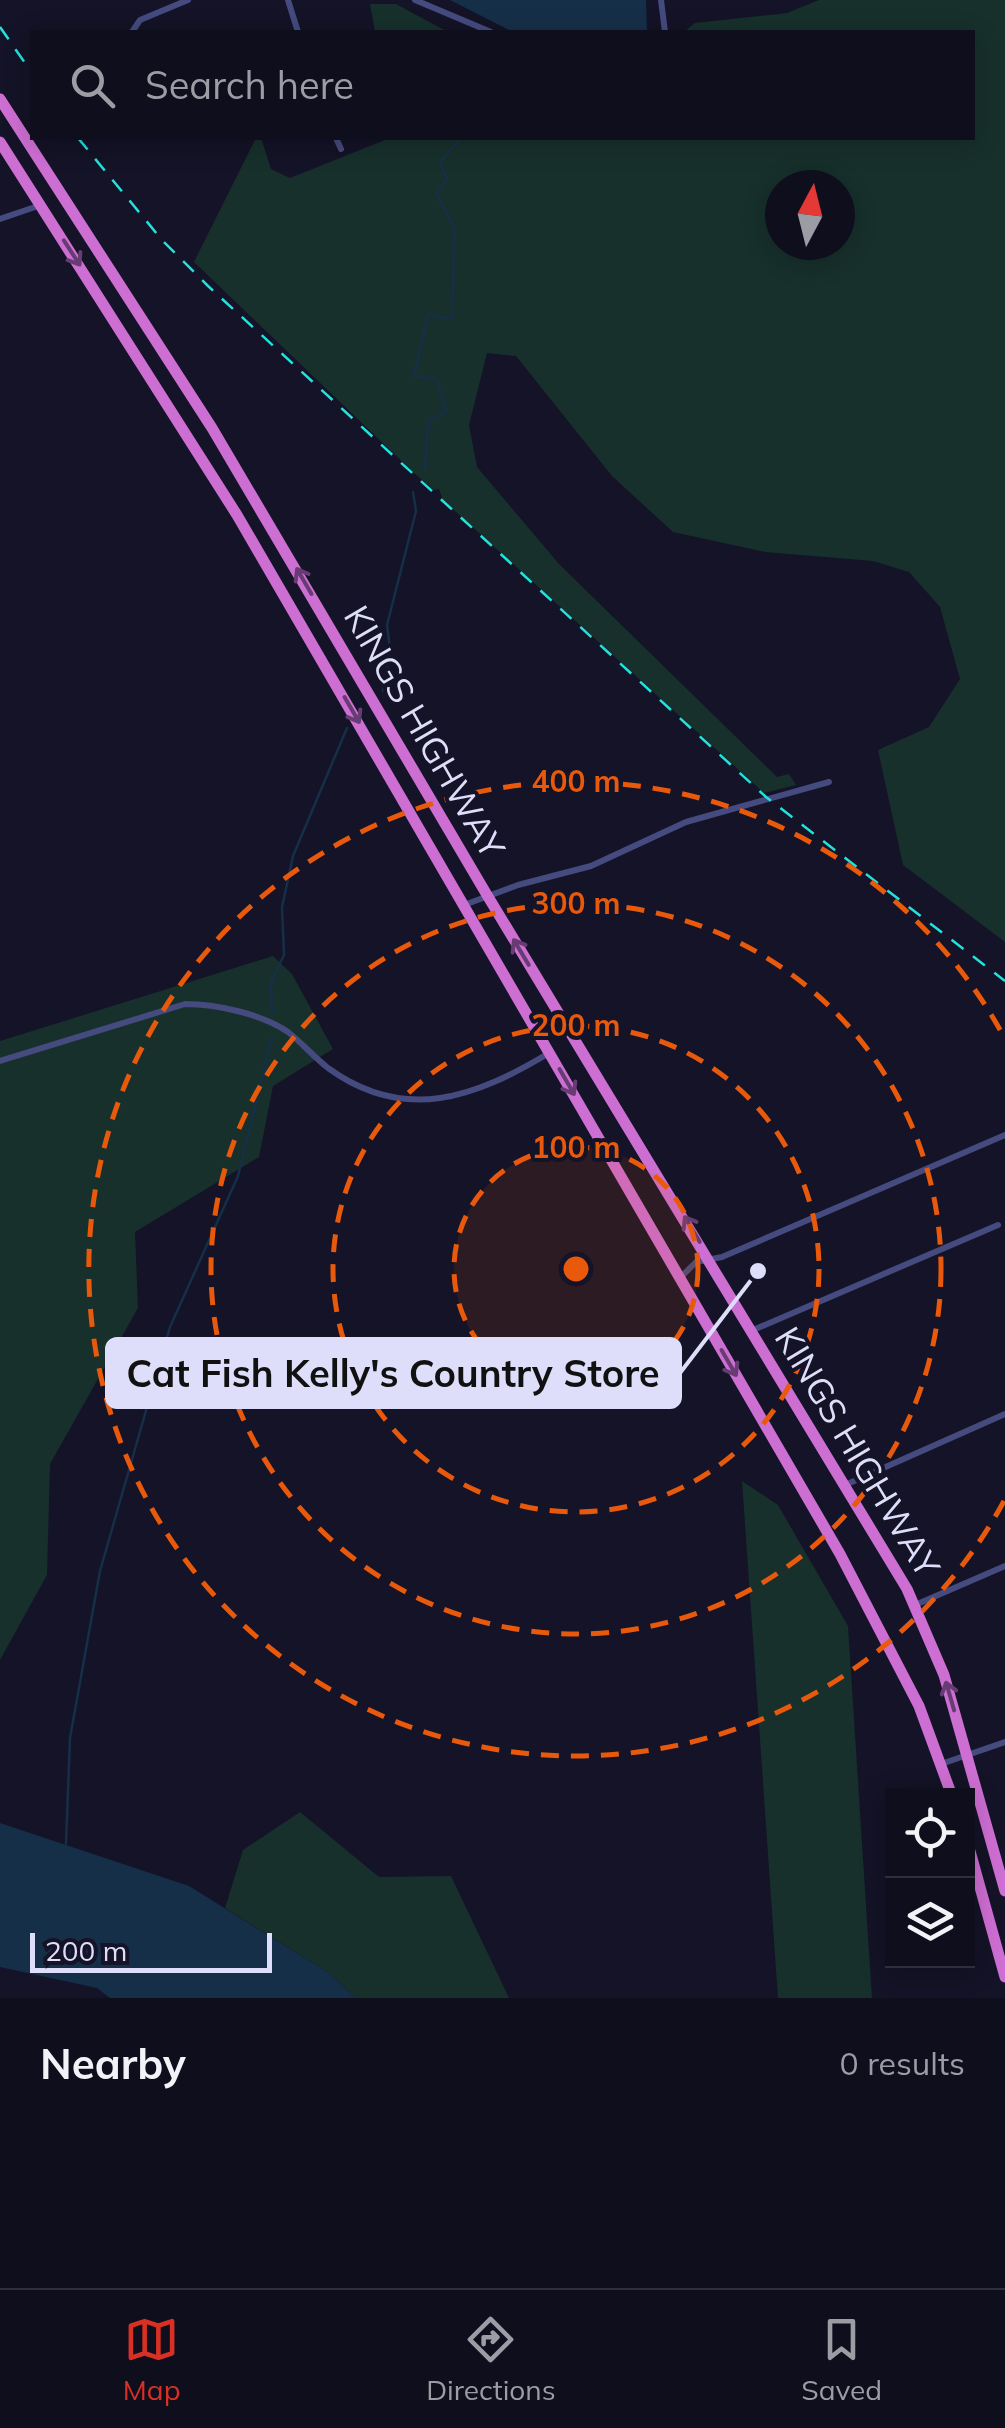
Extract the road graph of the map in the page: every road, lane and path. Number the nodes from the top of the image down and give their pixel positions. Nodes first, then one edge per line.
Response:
1 (188, 0) edge
2 (288, 0) edge
3 (415, 0) edge
4 (661, 0) edge
5 (133, 30) edge
6 (297, 30) edge
7 (487, 30) edge
8 (664, 30) edge
9 (0, 99) edge
10 (337, 140) edge
11 (0, 142) edge
12 (341, 149) dead end
13 (41, 205) junction
14 (0, 219) edge
15 (212, 428) junction
16 (190, 439) junction
17 (829, 782) dead end
18 (487, 895) junction
19 (464, 905) junction
20 (550, 1052) junction
21 (0, 1061) edge
22 (1005, 1135) edge
23 (998, 1225) dead end
24 (710, 1259) junction
25 (680, 1278) junction
26 (753, 1330) junction
27 (1005, 1414) edge
28 (845, 1485) junction
29 (1005, 1566) edge
30 (915, 1605) junction
31 (1005, 1742) edge
32 (967, 1755) junction
33 (942, 1764) junction
34 (950, 1788) edge
35 (975, 1869) edge
36 (1005, 1891) edge
37 (1005, 1977) edge

1 - 5 street
2 - 6 street
3 - 7 street
4 - 8 street
9 - 15 highway, KINGS HIGHWAY
10 - 12 street
11 - 13 highway, KINGS HIGHWAY
13 - 14 street
13 -> 16 highway, KINGS HIGHWAY
15 - 16 highway
18 -> 15 highway, KINGS HIGHWAY
16 -> 19 highway, KINGS HIGHWAY
17 - 18 street
18 - 19 street
24 -> 18 highway, KINGS HIGHWAY
19 - 20 highway, KINGS HIGHWAY
20 - 21 street
20 -> 25 highway, KINGS HIGHWAY
22 - 24 street
23 - 26 street
24 - 25 street
24 - 26 highway, KINGS HIGHWAY
25 -> 33 highway, KINGS HIGHWAY
26 - 28 highway, KINGS HIGHWAY
27 - 28 street
28 - 30 highway, KINGS HIGHWAY
29 - 30 street
32 -> 30 highway, KINGS HIGHWAY
31 - 32 street
32 - 33 street
32 - 36 highway, KINGS HIGHWAY
33 - 34 highway, KINGS HIGHWAY
35 - 37 highway

